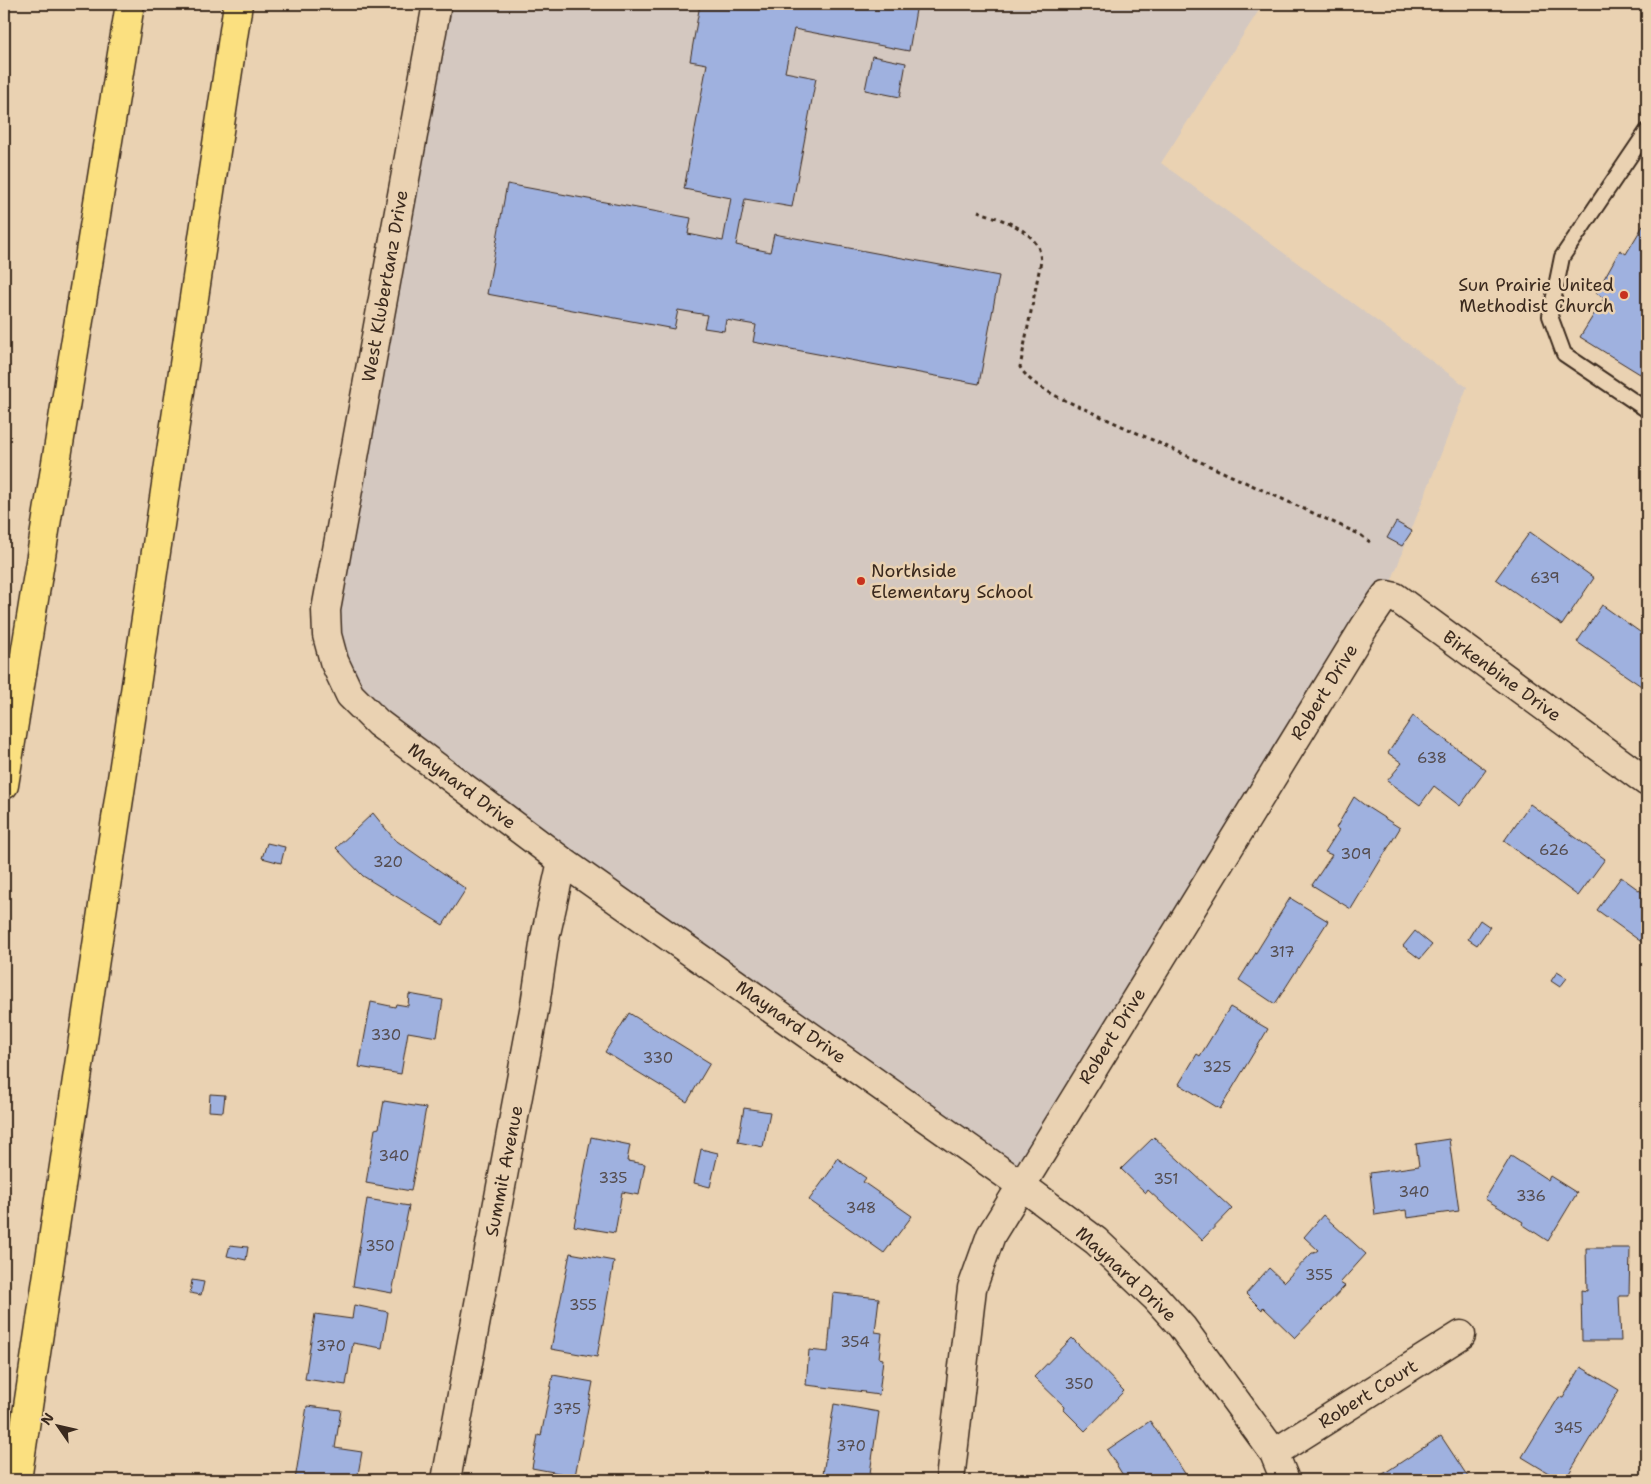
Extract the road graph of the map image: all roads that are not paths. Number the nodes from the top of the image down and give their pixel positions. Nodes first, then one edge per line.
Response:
1 (238, 4) edge
2 (437, 4) edge
3 (129, 8) edge
4 (1647, 131) edge
5 (1647, 410) edge
6 (334, 568) joint
7 (1365, 626) joint
8 (1647, 782) edge
9 (4, 785) edge
10 (562, 861) junction
11 (1021, 1185) junction
12 (1461, 1335) dead end
13 (1274, 1453) junction
14 (13, 1472) edge
15 (446, 1480) edge
16 (950, 1480) edge
17 (1285, 1480) edge

1 - 14 highway
2 - 6 street, West Klubertanz Drive
3 - 9 highway
4 - 5 lane
6 - 10 street, Maynard Drive
7 - 8 street, Birkenbine Drive
7 - 11 street, Robert Drive
10 - 11 street, Maynard Drive
10 - 15 street, Summit Avenue
11 - 13 street, Maynard Drive
11 - 16 street, Robert Drive
12 - 13 street, Robert Court
13 - 17 street, Maynard Drive

